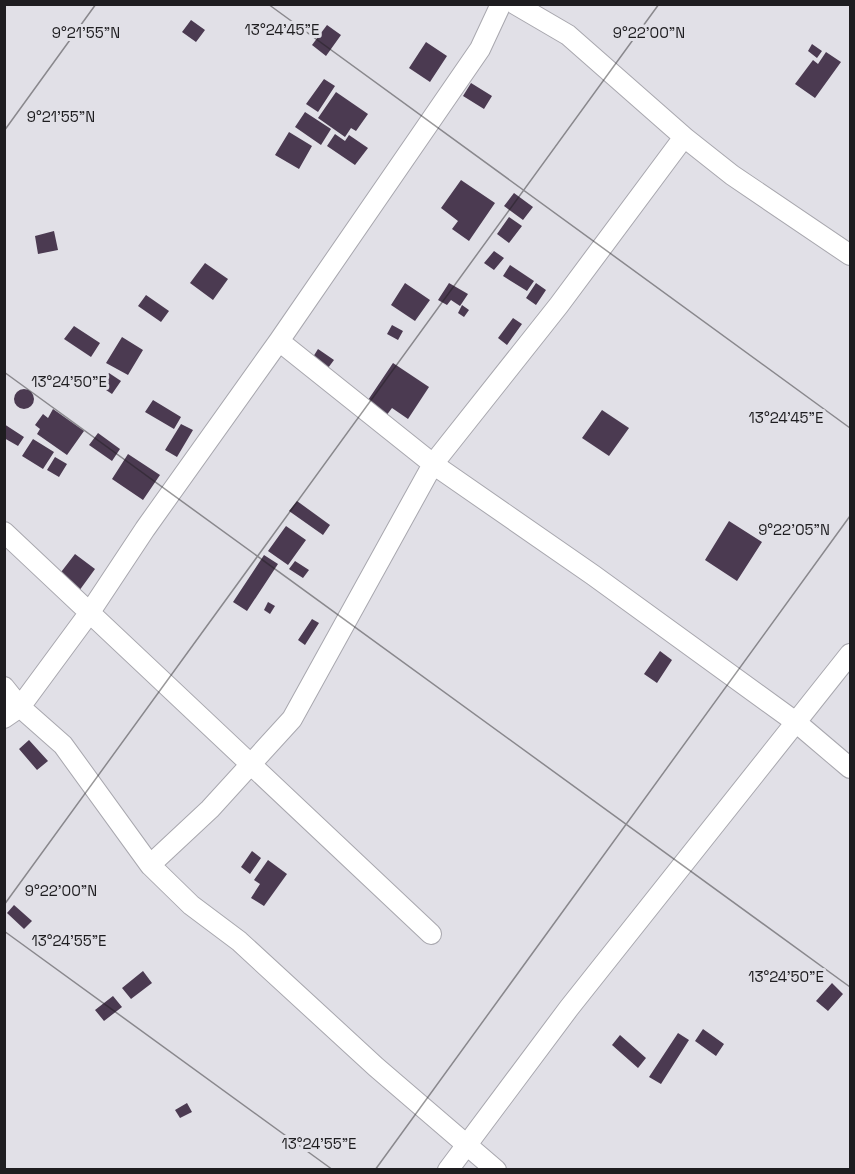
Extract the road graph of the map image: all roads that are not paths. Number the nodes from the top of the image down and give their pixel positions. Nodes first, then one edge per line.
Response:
1 (501, 4) edge
2 (515, 4) edge
3 (684, 137) junction
4 (850, 255) edge
5 (279, 341) junction
6 (433, 464) junction
7 (4, 532) edge
8 (90, 612) junction
9 (850, 654) edge
10 (4, 687) edge
11 (13, 713) edge
12 (797, 723) junction
13 (251, 764) junction
14 (850, 768) edge
15 (150, 865) junction
16 (431, 934) dead end
17 (466, 1143) junction
18 (448, 1170) edge
19 (496, 1170) edge

1 - 5 street
2 - 3 street
3 - 4 street
3 - 6 street
5 - 6 street
5 - 8 street
6 - 12 street
6 - 13 street
7 - 8 street
8 - 11 street
8 - 13 street
9 - 12 street
10 - 11 street
11 - 15 street
12 - 14 street
12 - 17 street
13 - 15 street
13 - 16 street
15 - 17 street
17 - 18 street
17 - 19 street

